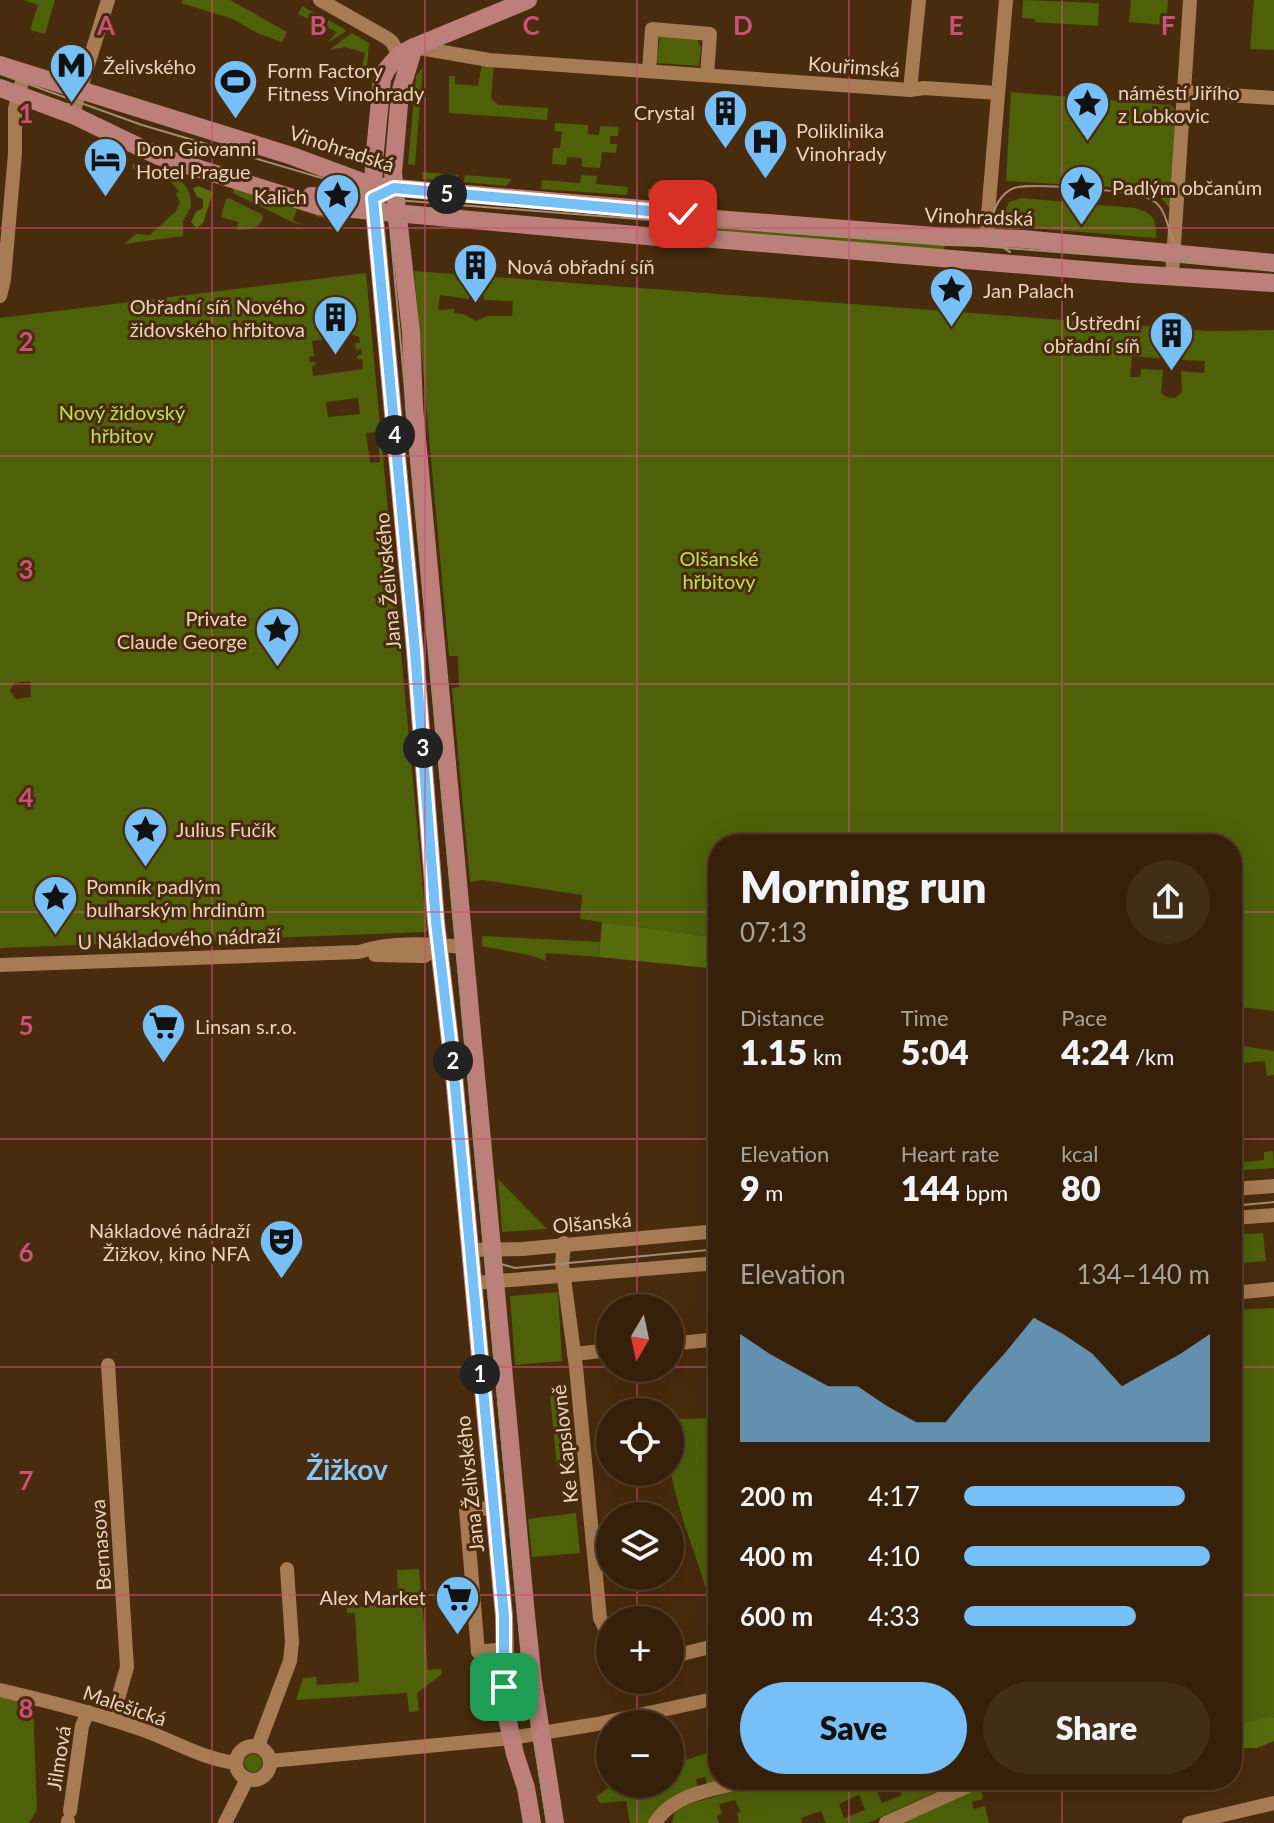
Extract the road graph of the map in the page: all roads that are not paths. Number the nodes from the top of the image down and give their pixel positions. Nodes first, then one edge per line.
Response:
1 (108, 0) edge
2 (320, 0) edge
3 (528, 0) edge
4 (919, 0) edge
5 (1006, 0) edge
6 (1190, 0) edge
7 (406, 51) junction
8 (0, 65) edge
9 (649, 71) junction
10 (24, 73) junction
11 (707, 75) junction
12 (910, 90) junction
13 (9, 91) edge
14 (80, 91) junction
15 (1184, 92) junction
16 (998, 93) junction
17 (1274, 98) edge
18 (58, 109) junction
19 (15, 153) junction
20 (394, 188) junction
21 (373, 199) junction
22 (399, 214) junction
23 (683, 214) junction
24 (689, 237) junction
25 (986, 238) junction
26 (1173, 249) junction
27 (1274, 263) edge
28 (1172, 275) junction
29 (1274, 283) edge
30 (0, 296) edge
31 (439, 947) junction
32 (464, 947) junction
33 (0, 965) edge
34 (1274, 1186) edge
35 (1242, 1188) edge
36 (1274, 1215) edge
37 (1242, 1217) edge
38 (708, 1232) edge
39 (564, 1243) junction
40 (492, 1248) junction
41 (470, 1250) junction
42 (708, 1264) edge
43 (566, 1276) junction
44 (474, 1283) junction
45 (494, 1283) junction
46 (1274, 1289) edge
47 (1242, 1292) edge
48 (708, 1340) edge
49 (684, 1343) edge
50 (596, 1352) edge
51 (574, 1354) junction
52 (108, 1365) dead end
53 (493, 1508) junction
54 (287, 1569) dead end
55 (599, 1606) edge
56 (708, 1648) edge
57 (505, 1649) junction
58 (684, 1654) edge
59 (0, 1690) edge
60 (708, 1700) edge
61 (88, 1712) junction
62 (112, 1720) junction
63 (541, 1733) junction
64 (511, 1738) junction
65 (258, 1746) junction
66 (270, 1761) junction
67 (236, 1763) junction
68 (247, 1779) junction
69 (715, 1790) edge
70 (959, 1790) edge
71 (1274, 1803) edge
72 (69, 1818) edge
73 (225, 1823) edge
74 (532, 1823) edge
75 (555, 1823) edge
76 (655, 1823) edge
77 (886, 1823) edge
78 (1189, 1823) edge

1 - 14 street
2 - 7 street
3 - 7 main road
4 - 12 street
5 - 16 street
6 - 15 street
7 - 9 street, Kouřimská
7 - 20 main road
7 - 21 main road, Jana Želivského
8 - 10 main road, Vinohradská
9 - 11 street, Kouřimská
9 - 11 street
10 - 13 street
10 - 14 main road, Vinohradská
11 - 12 street, Kouřimská
12 - 16 street, Kouřimská
13 - 18 main road, Vinohradská
13 - 19 street
14 - 18 street
14 - 21 main road, Vinohradská
15 - 17 street
15 - 26 street
16 - 25 street
18 - 19 street
18 - 21 main road, Vinohradská
19 - 30 street
20 - 21 main road, Vinohradská
20 - 22 main road
20 - 23 main road, Vinohradská
21 - 22 main road, Vinohradská
21 - 31 main road, Jana Želivského
22 - 24 main road, Vinohradská
22 - 32 main road
23 - 24 street
23 - 25 main road, Vinohradská
24 - 28 main road, Vinohradská
25 - 26 main road, Vinohradská
26 - 27 main road, Vinohradská
26 - 28 street
28 - 29 main road, Vinohradská
31 - 32 street
31 - 33 street, U Nákladového nádraží
31 - 41 main road, Jana Želivského
32 - 40 main road
34 - 35 street
36 - 37 street
38 - 39 street, Olšanská
39 - 40 street, Olšanská
39 - 43 street, Ke Kapslovně
40 - 41 street, Olšanská
40 - 45 main road
41 - 44 main road, Jana Želivského
42 - 43 street
43 - 45 street
43 - 51 street, Ke Kapslovně
44 - 45 street
44 - 53 main road, Jana Želivského
45 - 63 main road
46 - 47 street
48 - 49 street
50 - 51 street
51 - 55 street, Ke Kapslovně
52 - 62 street, Bernasova
53 - 57 main road, Jana Želivského
53 - 57 street
54 - 65 street
56 - 58 street
57 - 64 main road, Jana Želivského
59 - 61 street, Malešická
60 - 63 street
61 - 62 street, Malešická
61 - 72 street, Jilmová
62 - 67 street, Malešická
63 - 64 street
63 - 75 main road
64 - 66 street
64 - 74 main road, Jana Želivského
65 - 66 street
65 - 67 street
66 - 68 street
67 - 68 street
68 - 73 street
69 - 76 street
70 - 77 street
71 - 78 street

